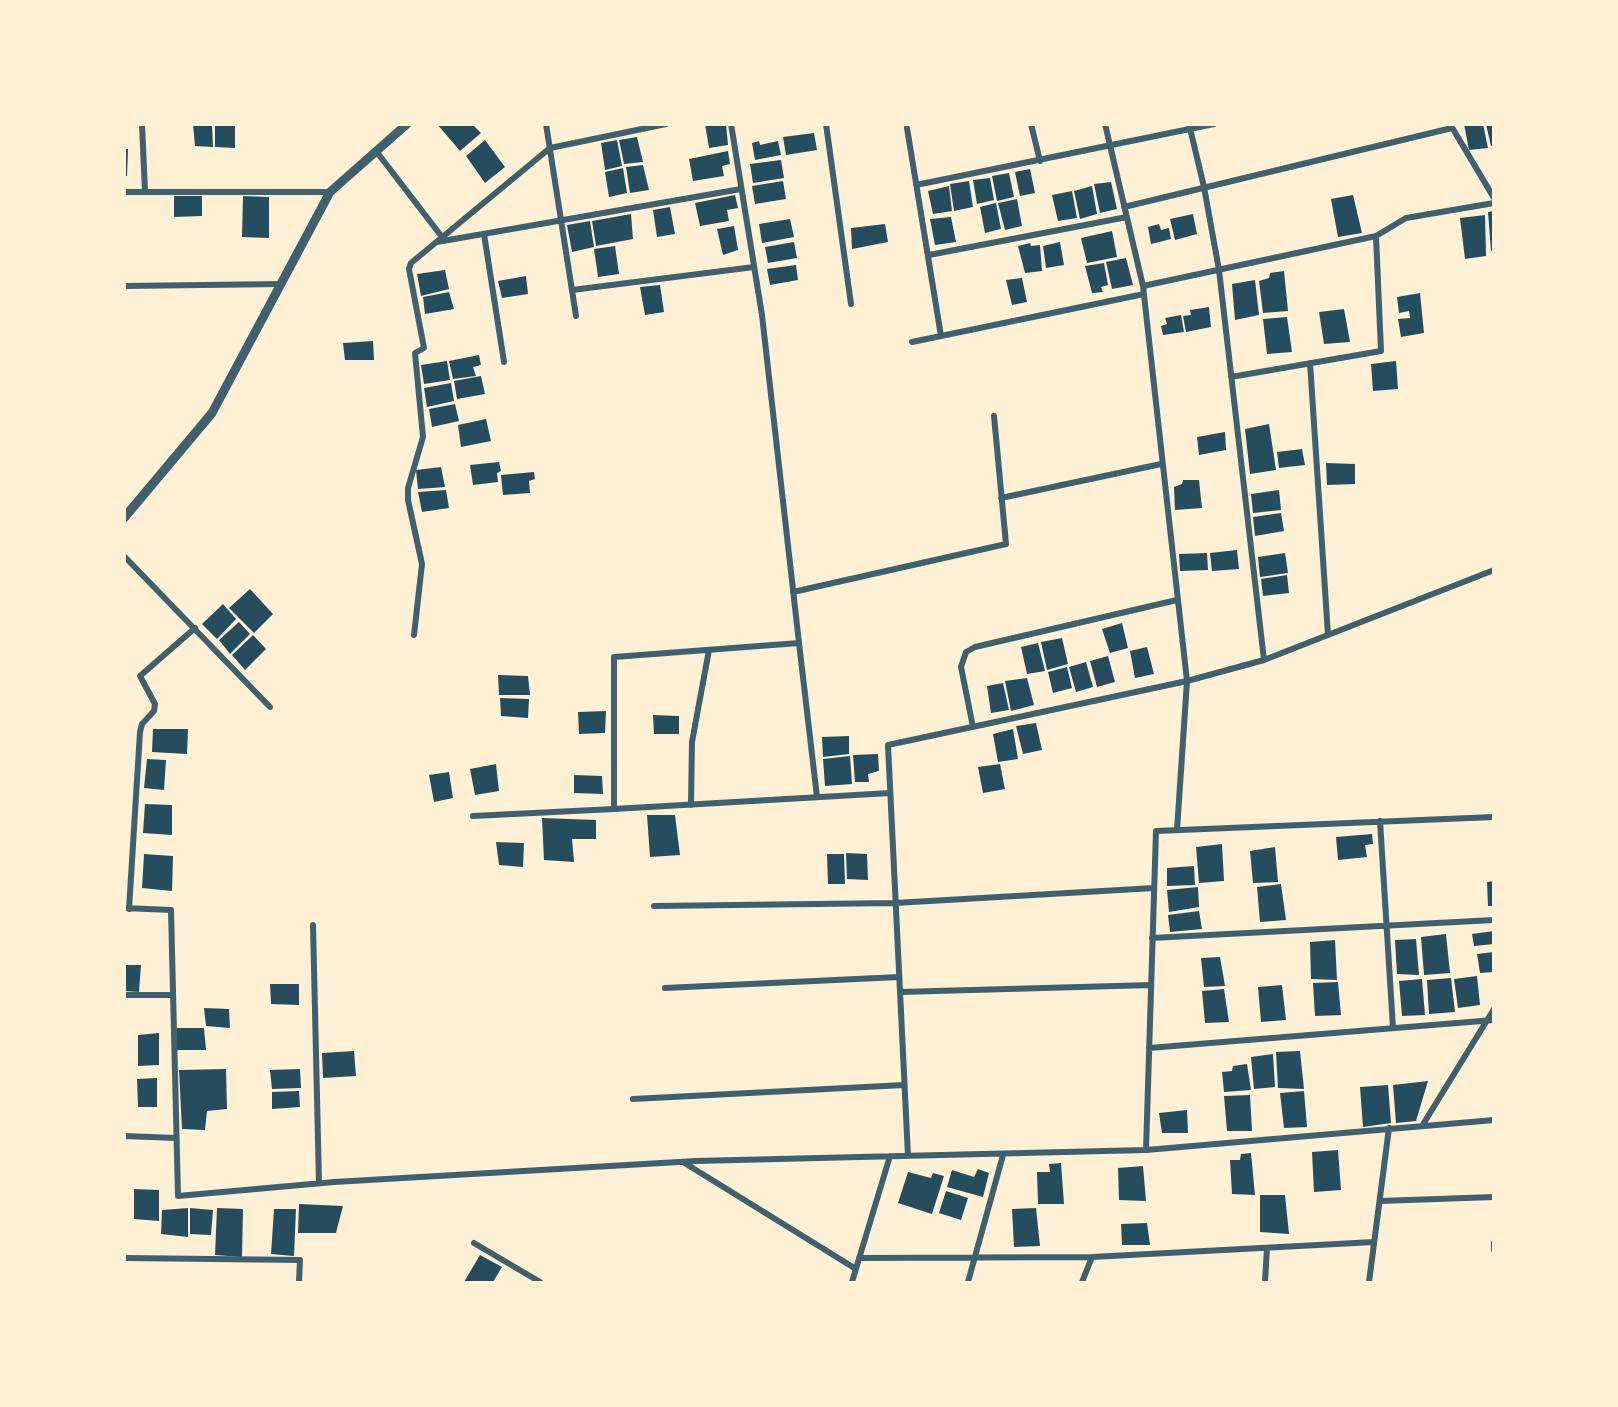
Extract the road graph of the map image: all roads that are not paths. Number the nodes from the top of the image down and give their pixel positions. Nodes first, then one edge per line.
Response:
1 (142, 124) edge
2 (407, 124) edge
3 (546, 124) edge
4 (666, 124) edge
5 (730, 124) edge
6 (826, 124) edge
7 (1032, 124) edge
8 (1105, 124) edge
9 (1214, 124) edge
10 (1451, 126) edge
11 (1190, 127) edge
12 (907, 128) dead end
13 (1110, 147) junction
14 (550, 148) junction
15 (376, 151) junction
16 (1040, 161) junction
17 (916, 185) junction
18 (1204, 187) junction
19 (741, 189) junction
20 (124, 192) edge
21 (145, 192) junction
22 (330, 192) junction
23 (1494, 198) edge
24 (1494, 203) edge
25 (1124, 207) junction
26 (1127, 217) junction
27 (560, 220) junction
28 (484, 234) junction
29 (1376, 236) junction
30 (439, 240) junction
31 (929, 255) junction
32 (754, 267) junction
33 (1219, 270) junction
34 (281, 284) junction
35 (124, 286) edge
36 (1143, 286) junction
37 (572, 290) junction
38 (1144, 294) junction
39 (851, 304) dead end
40 (576, 316) dead end
41 (941, 336) junction
42 (912, 342) dead end
43 (504, 362) dead end
44 (1310, 363) junction
45 (1231, 377) junction
46 (994, 416) dead end
47 (1161, 464) junction
48 (1001, 498) junction
49 (124, 518) edge
50 (124, 556) edge
51 (1494, 570) edge
52 (793, 592) junction
53 (1177, 600) junction
54 (195, 628) junction
55 (414, 634) dead end
56 (1328, 635) junction
57 (799, 643) junction
58 (709, 650) junction
59 (1264, 660) junction
60 (1187, 681) junction
61 (270, 707) dead end
62 (973, 727) junction
63 (890, 793) junction
64 (817, 797) junction
65 (691, 805) junction
66 (614, 809) junction
67 (473, 816) dead end
68 (1494, 817) edge
69 (1380, 821) junction
70 (1177, 830) junction
71 (1154, 888) junction
72 (895, 903) junction
73 (654, 906) dead end
74 (127, 908) edge
75 (1494, 920) edge
76 (1388, 925) junction
77 (314, 926) dead end
78 (1152, 938) junction
79 (899, 977) junction
80 (1151, 985) junction
81 (665, 988) dead end
82 (900, 992) junction
83 (173, 994) junction
84 (124, 995) edge
85 (1494, 1009) edge
86 (1494, 1020) edge
87 (1486, 1021) junction
88 (1393, 1028) junction
89 (1149, 1047) junction
90 (904, 1085) junction
91 (633, 1099) dead end
92 (1494, 1120) edge
93 (1422, 1126) junction
94 (1389, 1128) junction
95 (124, 1136) edge
96 (176, 1138) junction
97 (1146, 1150) junction
98 (908, 1155) junction
99 (1004, 1155) junction
100 (890, 1156) junction
101 (682, 1162) junction
102 (319, 1183) junction
103 (1494, 1197) edge
104 (1380, 1201) junction
105 (1374, 1242) junction
106 (474, 1243) dead end
107 (1494, 1243) edge
108 (1267, 1248) junction
109 (1494, 1250) edge
110 (1092, 1257) junction
111 (124, 1258) edge
112 (859, 1258) junction
113 (975, 1258) junction
114 (856, 1269) junction
115 (298, 1282) edge
116 (540, 1282) edge
117 (852, 1282) edge
118 (968, 1282) edge
119 (1082, 1282) edge
120 (1265, 1282) edge
121 (1369, 1282) edge

1 - 21 street
2 - 15 street
3 - 14 street
4 - 14 street
5 - 19 street
6 - 39 street
7 - 16 street
8 - 13 street
9 - 11 street
10 - 18 street
10 - 23 street
11 - 13 street
11 - 18 street
12 - 17 street
13 - 16 street
13 - 25 street
14 - 27 street
14 - 30 street
15 - 22 street
15 - 30 street
16 - 17 street
17 - 31 street
18 - 25 street
18 - 33 street
19 - 27 street
19 - 32 street
20 - 21 street
21 - 22 street
22 - 34 street
24 - 29 street
25 - 26 street
26 - 31 street
26 - 36 street
27 - 28 street
27 - 37 street
28 - 30 street
28 - 43 street
29 - 33 street
29 - 44 street
30 - 55 street
31 - 41 street
32 - 37 street
32 - 52 street
33 - 36 street
33 - 45 street
34 - 35 street
34 - 49 street
36 - 38 street
37 - 40 street
38 - 41 street
38 - 47 street
41 - 42 street
44 - 45 street
44 - 56 street
45 - 59 street
46 - 48 street
47 - 48 street
47 - 53 street
48 - 52 street
50 - 54 street
51 - 56 street
52 - 57 street
53 - 60 street
53 - 62 street
54 - 61 street
54 - 74 street
56 - 59 street
57 - 58 street
57 - 64 street
58 - 65 street
58 - 66 street
59 - 60 street
60 - 62 street
60 - 70 street
62 - 63 street
63 - 64 street
63 - 72 street
64 - 65 street
65 - 66 street
66 - 67 street
68 - 69 street
69 - 70 street
69 - 76 street
70 - 71 street
71 - 72 street
71 - 78 street
72 - 73 street
72 - 79 street
74 - 83 street
75 - 76 street
76 - 78 street
76 - 88 street
77 - 102 street
78 - 80 street
79 - 81 street
79 - 82 street
80 - 82 street
80 - 89 street
82 - 90 street
83 - 84 street
83 - 96 street
85 - 87 street
86 - 87 street
87 - 88 street
87 - 93 street
88 - 89 street
89 - 97 street
90 - 91 street
90 - 98 street
92 - 93 street
93 - 94 street
94 - 97 street
94 - 104 street
95 - 96 street
96 - 102 street
97 - 99 street
98 - 99 street
98 - 100 street
99 - 113 street
100 - 101 street
100 - 112 street
101 - 102 street
101 - 114 street
103 - 104 street
104 - 105 street
105 - 108 street
105 - 121 street
106 - 116 street
107 - 109 street
108 - 110 street
108 - 120 street
110 - 113 street
110 - 119 street
111 - 115 street
112 - 113 street
112 - 114 street
113 - 118 street
114 - 117 street

